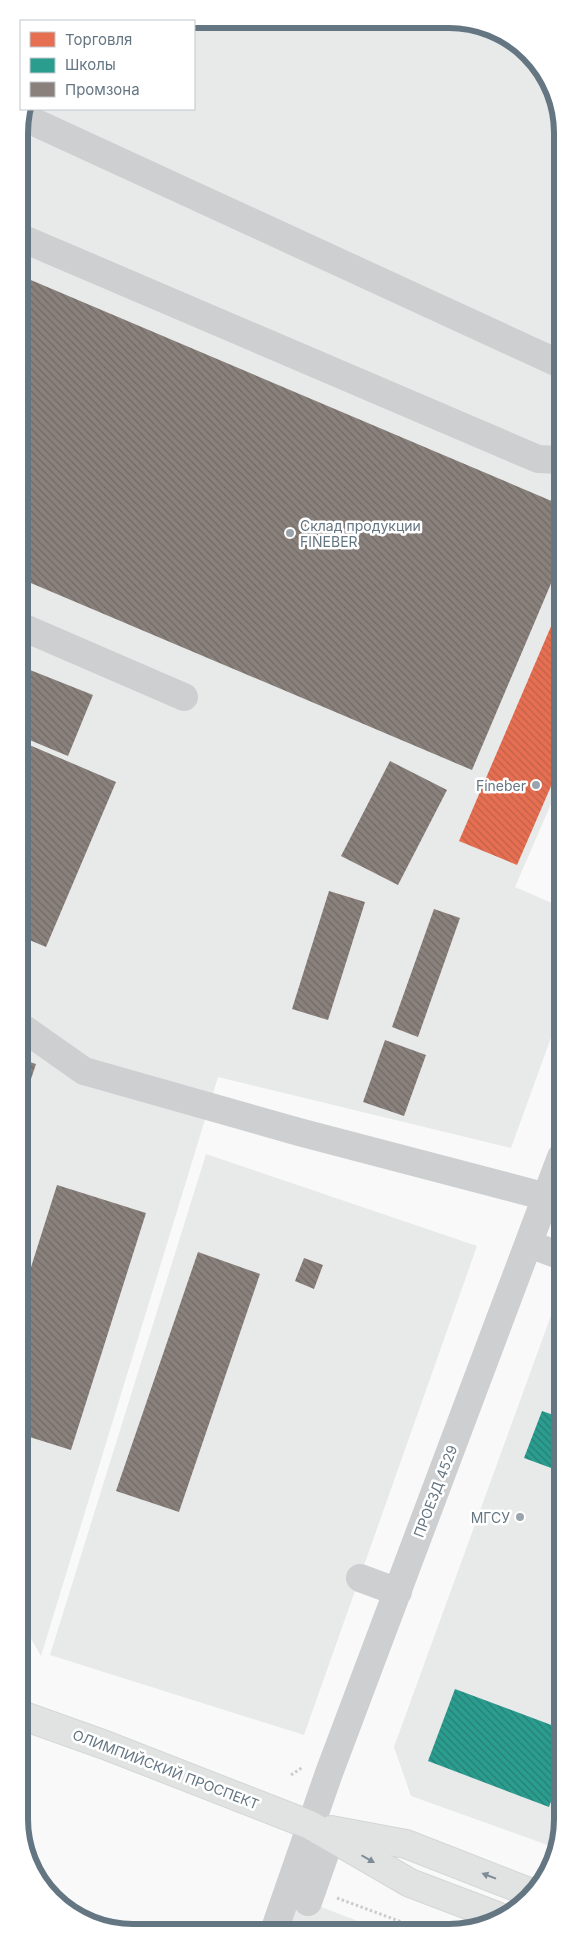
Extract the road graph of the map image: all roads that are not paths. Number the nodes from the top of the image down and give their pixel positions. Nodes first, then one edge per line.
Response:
1 (28, 119) edge
2 (28, 241) edge
3 (554, 361) edge
4 (554, 460) edge
5 (28, 629) edge
6 (184, 697) dead end
7 (28, 1032) edge
8 (553, 1179) edge
9 (547, 1197) junction
10 (529, 1244) junction
11 (553, 1253) edge
12 (360, 1578) dead end
13 (398, 1592) junction
14 (28, 1718) edge
15 (320, 1831) junction
16 (526, 1891) edge
17 (310, 1896) road end
18 (492, 1914) edge
19 (277, 1924) edge

1 - 3 street
2 - 4 street
5 - 6 street
7 - 9 street
8 - 9 street, ПРОЕЗД 4529
9 - 10 street, ПРОЕЗД 4529
10 - 11 street
10 - 13 street, ПРОЕЗД 4529
12 - 13 street
13 - 15 street, ПРОЕЗД 4529
14 - 15 main road, ОЛИМПИЙСКИЙ ПРОСПЕКТ
16 -> 15 main road, ОЛИМПИЙСКИЙ ПРОСПЕКТ
15 - 17 street
15 -> 18 main road, ОЛИМПИЙСКИЙ ПРОСПЕКТ
15 - 19 street

